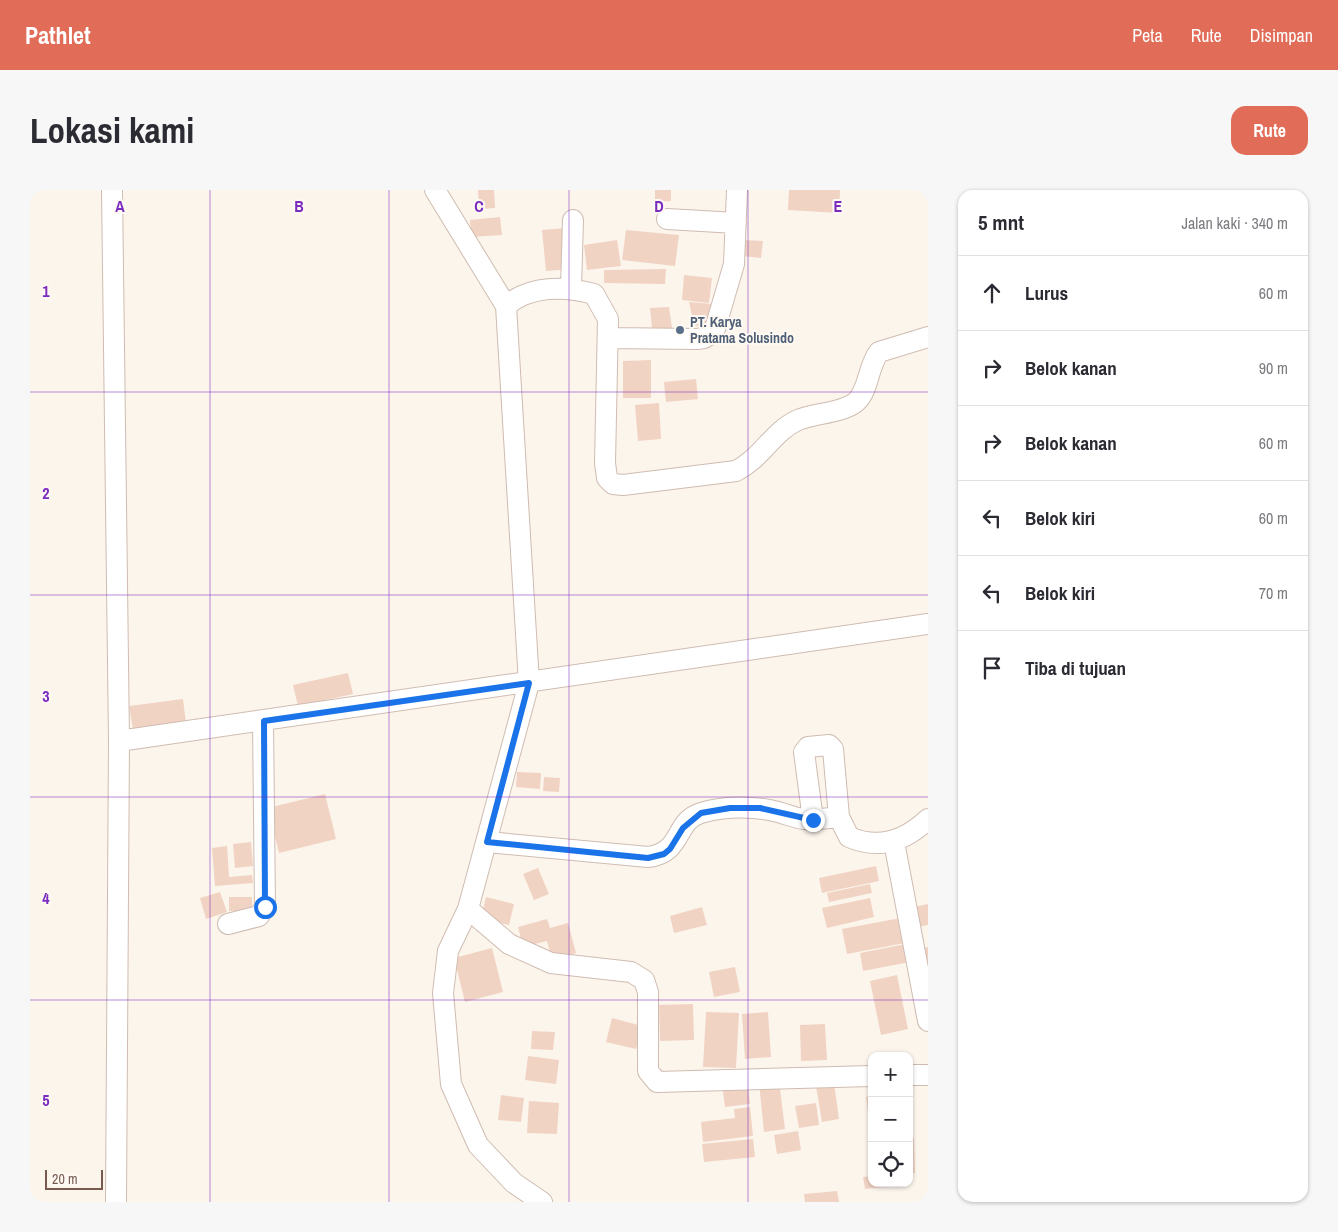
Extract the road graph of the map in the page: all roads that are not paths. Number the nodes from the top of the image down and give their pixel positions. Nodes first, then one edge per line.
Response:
1 (112, 190) edge
2 (435, 190) edge
3 (737, 190) edge
4 (572, 220) dead end
5 (668, 220) dead end
6 (736, 223) junction
7 (571, 288) junction
8 (506, 306) junction
9 (928, 337) edge
10 (609, 338) junction
11 (928, 624) edge
12 (529, 683) junction
13 (264, 721) junction
14 (118, 741) junction
15 (839, 817) junction
16 (928, 819) edge
17 (813, 820) junction
18 (487, 842) junction
19 (894, 842) junction
20 (468, 909) junction
21 (228, 924) dead end
22 (928, 1021) edge
23 (913, 1075) edge
24 (928, 1075) edge
25 (868, 1076) edge
26 (116, 1202) edge
27 (542, 1202) edge

1 - 14 street
2 - 8 street
3 - 6 street
4 - 7 street
5 - 6 street
6 - 10 street
7 - 8 street
7 - 10 street
8 - 12 street
9 - 10 street
11 - 12 street
12 - 13 street
12 - 18 street
13 - 14 street
13 - 21 street
14 - 26 street
15 - 17 street
15 - 17 street
15 - 19 street
16 - 19 street
17 - 18 street
18 - 20 street
19 - 22 street
20 - 25 street
20 - 27 street
23 - 24 street

